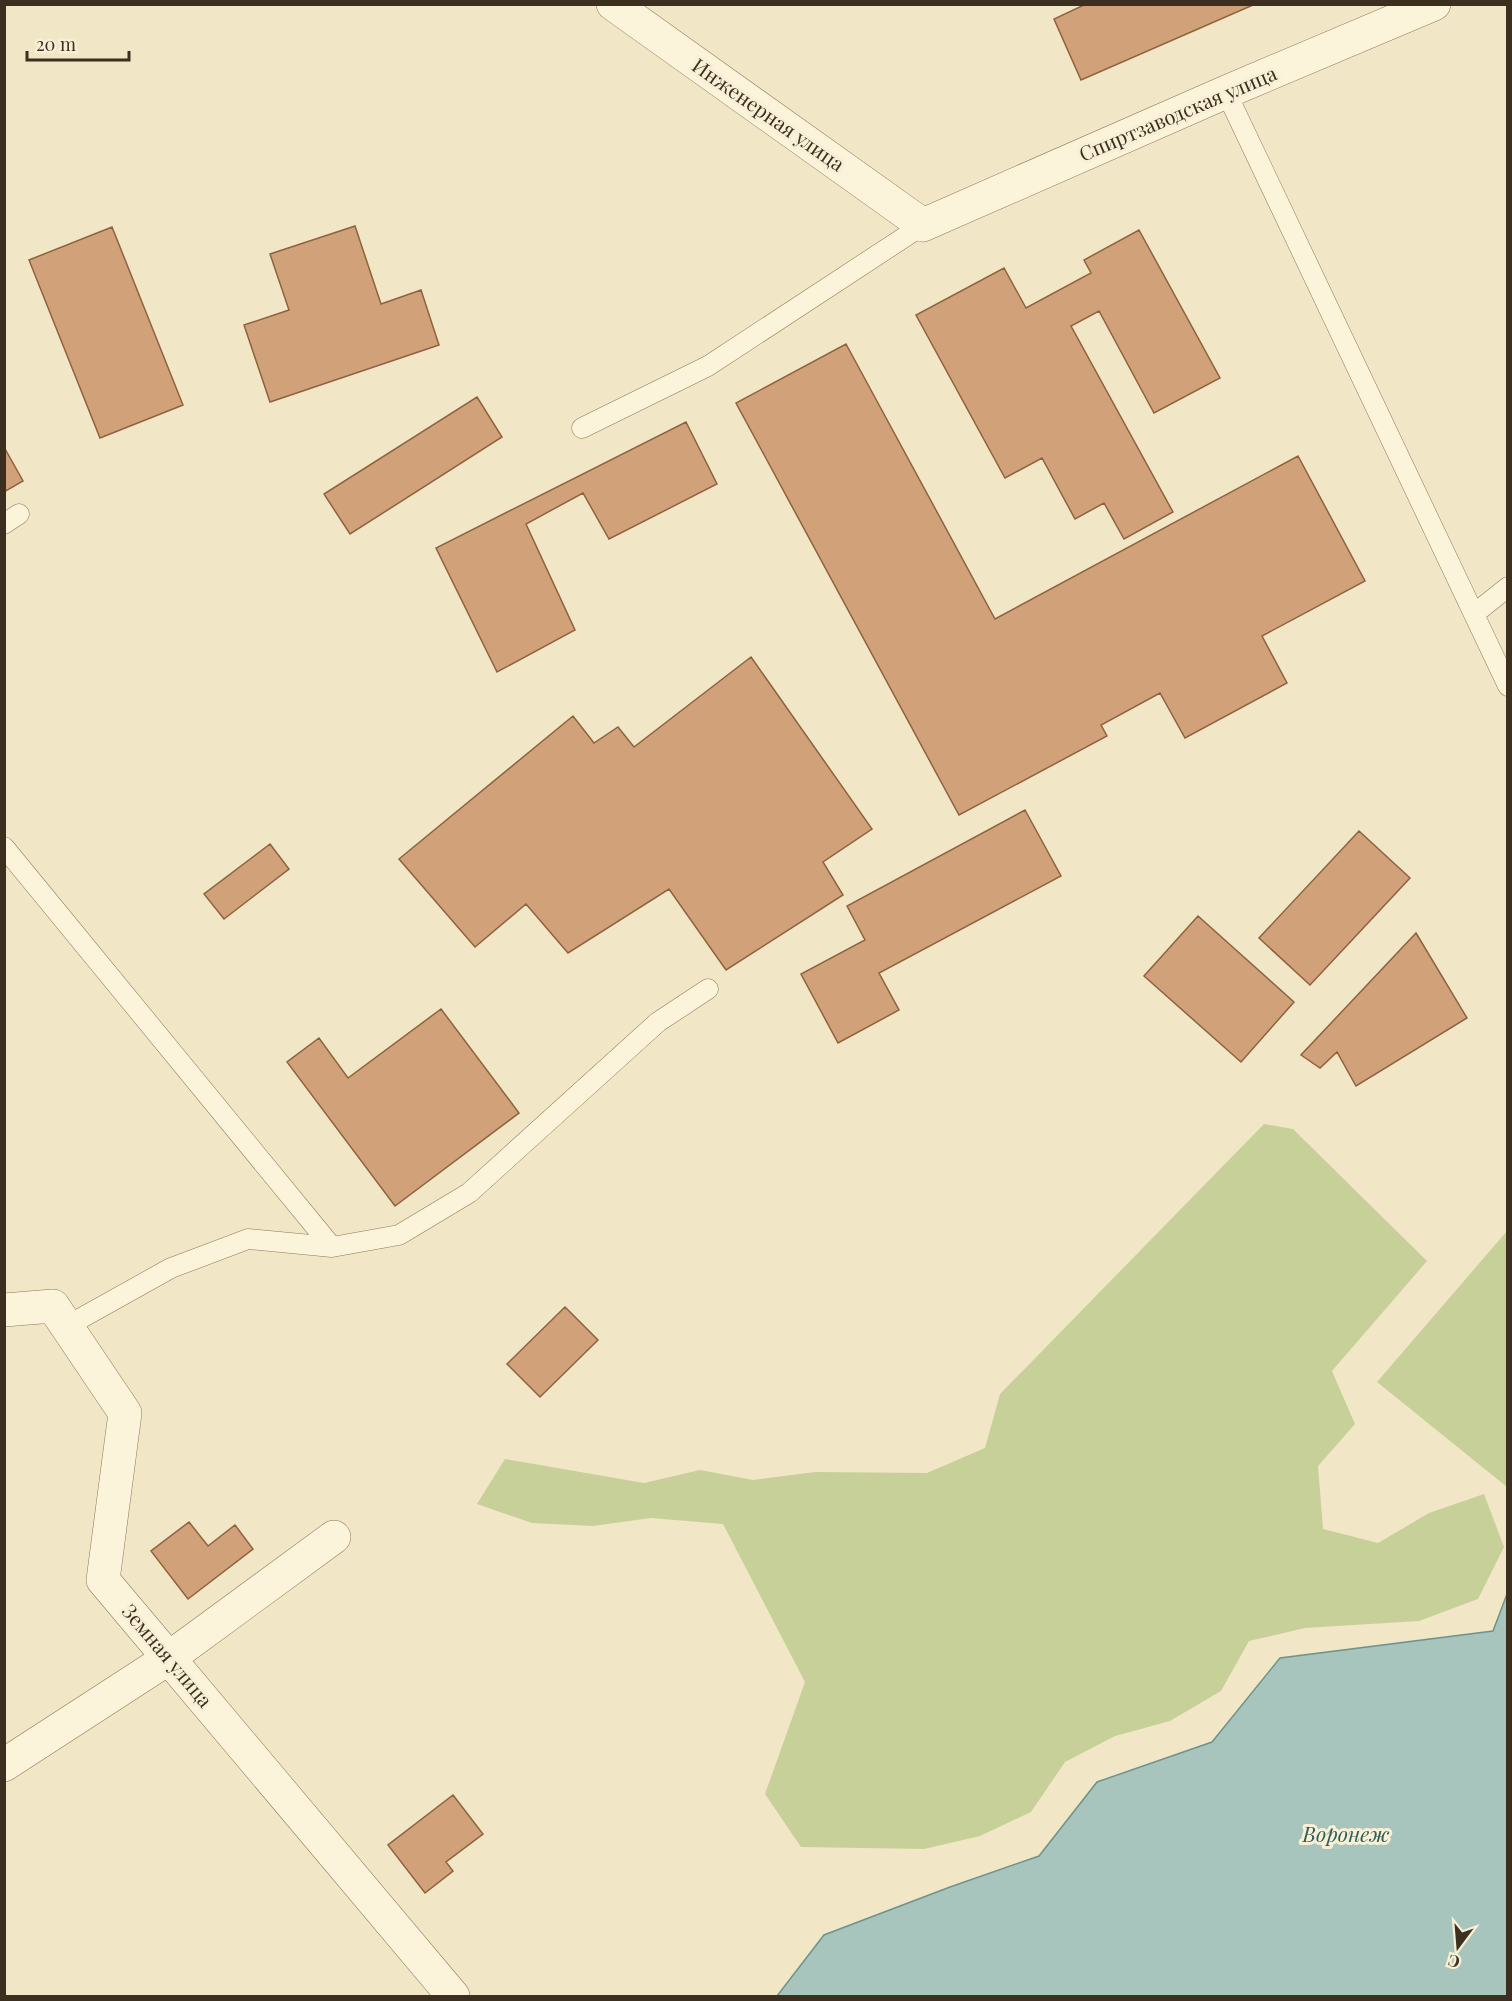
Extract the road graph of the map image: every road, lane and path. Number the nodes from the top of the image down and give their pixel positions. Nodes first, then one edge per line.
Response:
1 (613, 4) edge
2 (1434, 4) edge
3 (1226, 92) junction
4 (923, 225) junction
5 (582, 428) dead end
6 (1508, 587) edge
7 (1474, 614) junction
8 (1508, 686) edge
9 (4, 847) edge
10 (708, 989) dead end
11 (332, 1247) junction
12 (4, 1310) edge
13 (67, 1326) junction
14 (333, 1537) dead end
15 (169, 1658) junction
16 (4, 1764) edge
17 (453, 1996) edge

1 - 4 street, Инженерная улица
2 - 3 street, Спиртзаводская улица
3 - 4 street, Спиртзаводская улица
3 - 7 lane
4 - 5 lane
6 - 7 lane
7 - 8 lane
9 - 11 lane
10 - 11 lane
11 - 13 lane
12 - 13 street, Земная улица
13 - 15 street, Земная улица
14 - 15 street
15 - 16 street
15 - 17 street, Земная улица

